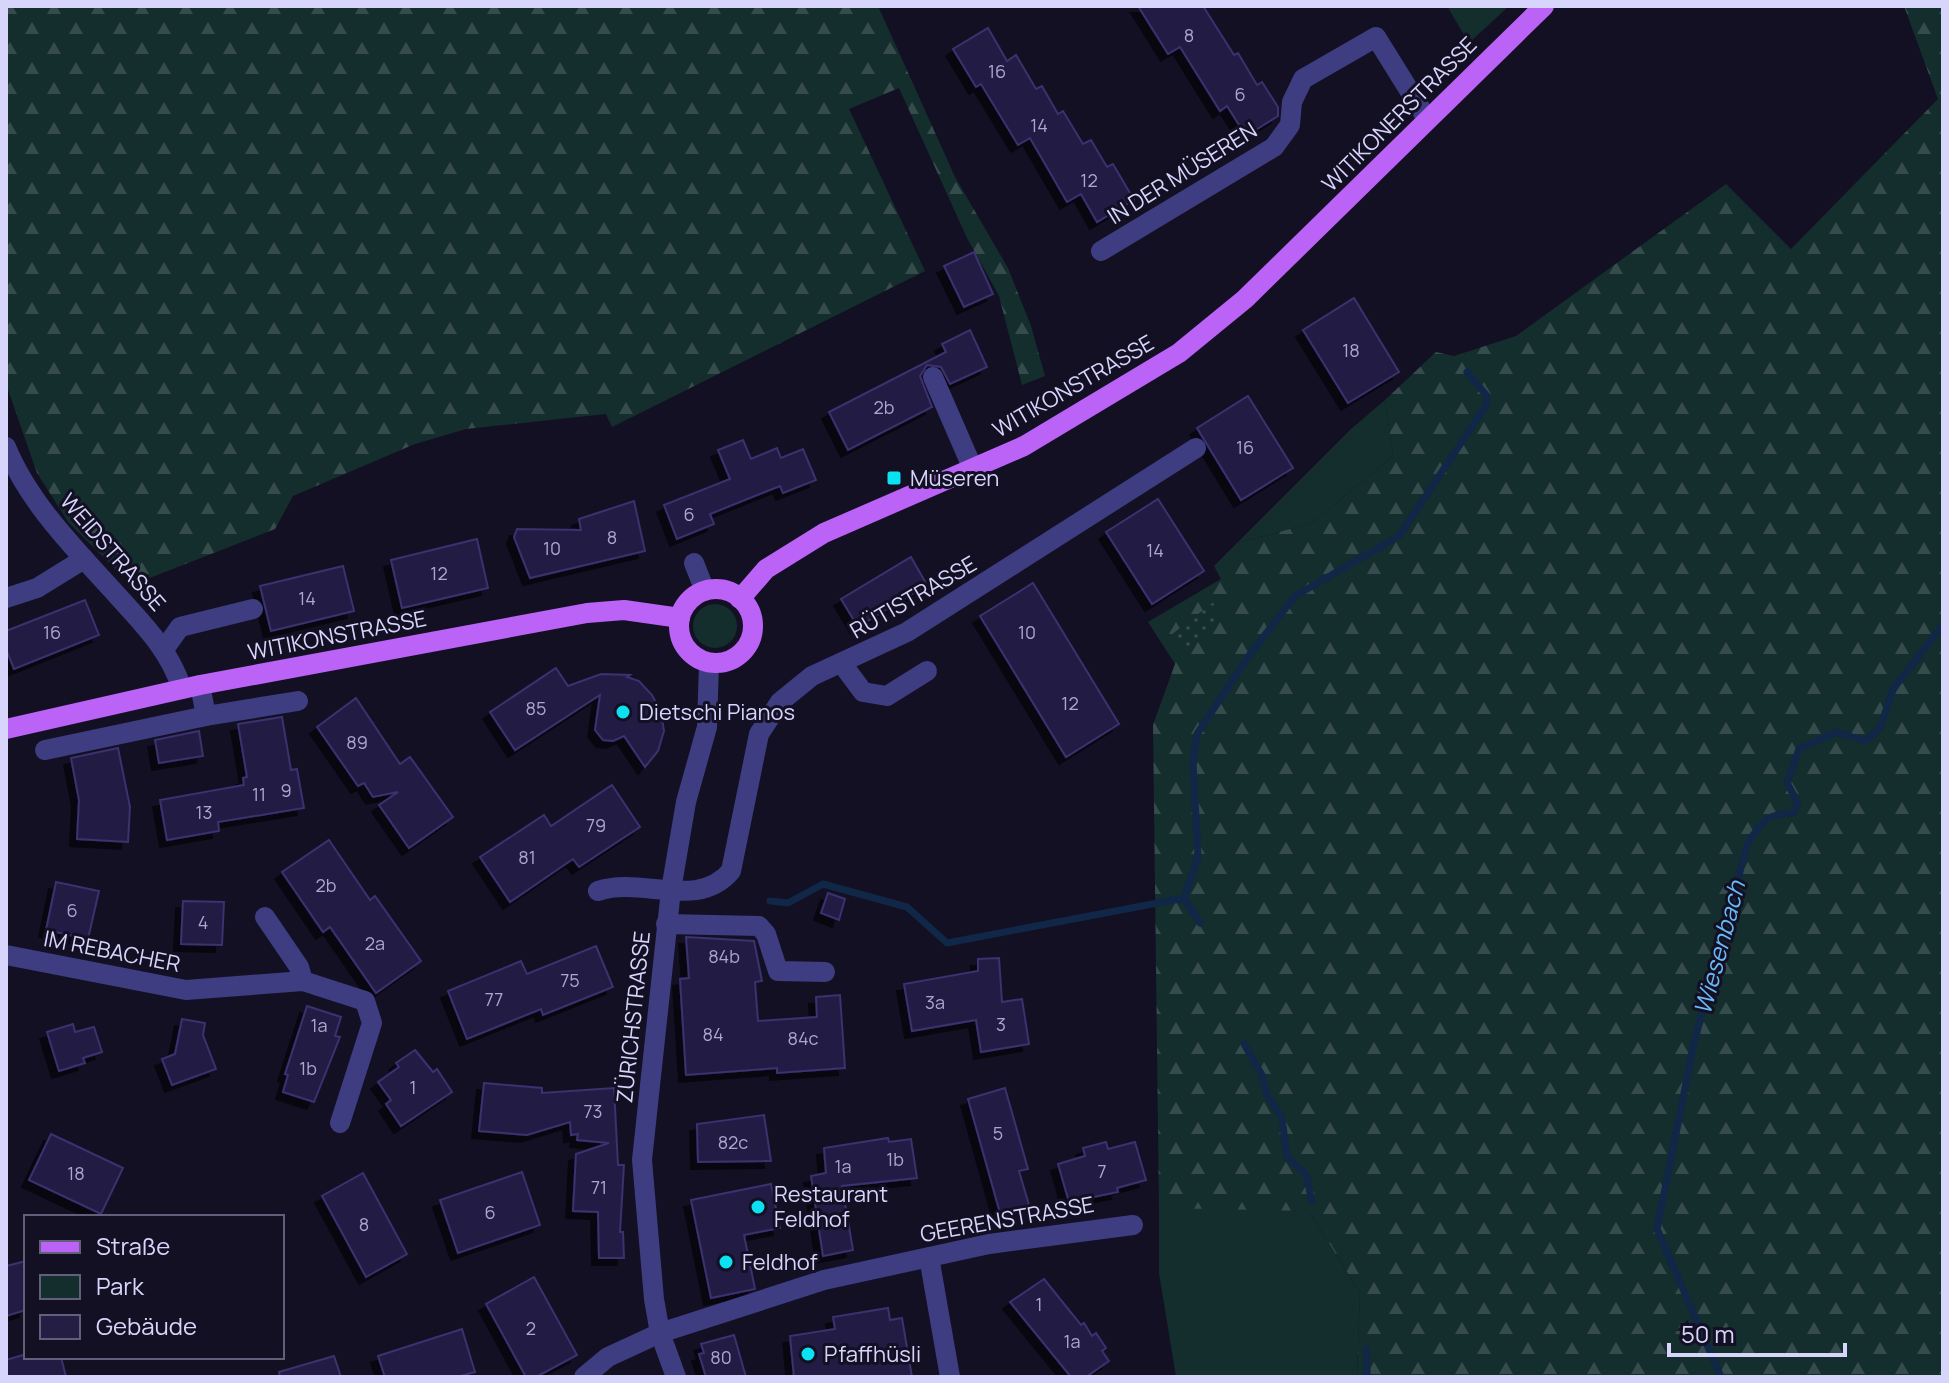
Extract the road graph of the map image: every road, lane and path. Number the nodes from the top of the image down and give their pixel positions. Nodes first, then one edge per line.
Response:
1 (1544, 6) edge
2 (1427, 119) junction
3 (1323, 223) joint
4 (1101, 251) dead end
5 (933, 377) dead end
6 (6, 447) edge
7 (1196, 448) dead end
8 (973, 469) junction
9 (84, 559) junction
10 (694, 563) dead end
11 (705, 591) junction
12 (6, 598) edge
13 (740, 599) junction
14 (253, 609) dead end
15 (680, 618) junction
16 (165, 648) junction
17 (709, 663) junction
18 (843, 665) junction
19 (927, 671) dead end
20 (191, 687) junction
21 (298, 701) dead end
22 (206, 716) junction
23 (6, 729) edge
24 (45, 750) dead end
25 (671, 890) junction
26 (598, 891) dead end
27 (265, 917) dead end
28 (666, 924) junction
29 (6, 955) edge
30 (825, 972) dead end
31 (303, 981) junction
32 (340, 1123) dead end
33 (1133, 1225) dead end
34 (929, 1257) junction
35 (660, 1333) junction
36 (584, 1377) edge
37 (676, 1377) edge
38 (950, 1377) edge

1 - 2 main road, WITIKONERSTRASSE
2 - 3 main road, WITIKONERSTRASSE
2 - 4 street, IN DER MÜSEREN
3 - 8 main road, WITIKONSTRASSE
5 - 8 street
6 - 9 street, WEIDSTRASSE
7 - 18 street, RÜTISTRASSE
8 - 13 main road, WITIKONSTRASSE
9 - 12 street
9 - 16 street, WEIDSTRASSE
10 - 11 street
11 - 13 main road
11 - 15 main road
13 - 17 main road
14 - 16 street
15 - 17 main road
15 - 20 main road, WITIKONSTRASSE
16 - 20 street, WEIDSTRASSE
17 - 25 street, ZÜRICHSTRASSE
18 - 19 street
18 - 25 street, RÜTISTRASSE
20 - 22 street, WEIDSTRASSE
20 - 23 main road, WITIKONSTRASSE
21 - 22 street
22 - 24 street
25 - 26 street, RÜTISTRASSE
25 - 28 street, ZÜRICHSTRASSE
27 - 31 street
28 - 30 street
28 - 35 street, ZÜRICHSTRASSE
29 - 31 street, IM REBACHER
31 - 32 street, IM REBACHER
33 - 34 street, GEERENSTRASSE
34 - 35 street, GEERENSTRASSE
34 - 38 street
35 - 36 street, GEERENSTRASSE
35 - 37 street, ZÜRICHSTRASSE

